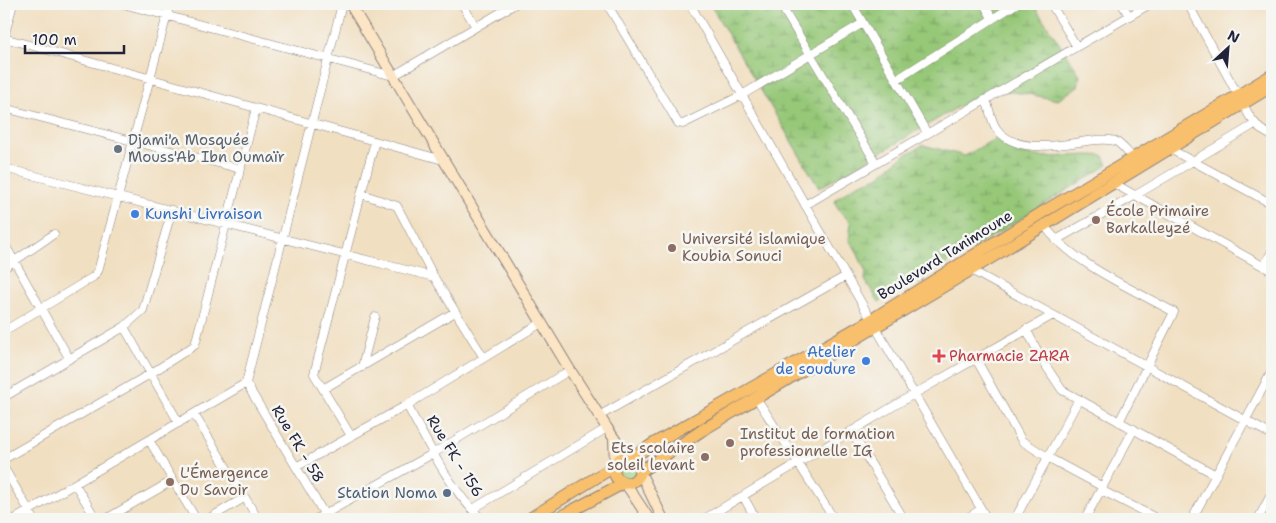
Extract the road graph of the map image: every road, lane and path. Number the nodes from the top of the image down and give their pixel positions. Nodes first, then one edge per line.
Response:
1 (13, 4) edge
2 (123, 4) edge
3 (170, 4) edge
4 (342, 4) edge
5 (350, 4) edge
6 (462, 4) edge
7 (515, 4) edge
8 (608, 4) edge
9 (690, 4) edge
10 (780, 4) edge
11 (852, 4) edge
12 (984, 4) edge
13 (1016, 4) edge
14 (1051, 4) edge
15 (1122, 4) edge
16 (1150, 4) edge
17 (1188, 4) edge
18 (167, 15) junction
19 (1129, 16) junction
20 (992, 18) junction
21 (863, 23) junction
22 (476, 27) junction
23 (4, 38) edge
24 (1076, 46) junction
25 (810, 55) junction
26 (328, 58) junction
27 (1272, 75) edge
28 (393, 76) junction
29 (150, 79) junction
30 (896, 80) junction
31 (1272, 86) edge
32 (742, 95) junction
33 (986, 99) junction
34 (1240, 100) junction
35 (4, 108) edge
36 (256, 108) junction
37 (312, 123) junction
38 (1255, 124) junction
39 (927, 133) junction
40 (1272, 136) edge
41 (132, 141) junction
42 (375, 141) junction
43 (1170, 149) junction
44 (1134, 159) junction
45 (443, 160) junction
46 (1193, 160) junction
47 (876, 163) junction
48 (4, 168) edge
49 (240, 169) junction
50 (1113, 183) junction
51 (362, 194) junction
52 (1136, 196) junction
53 (117, 197) junction
54 (805, 204) junction
55 (1272, 204) edge
56 (172, 210) junction
57 (226, 224) junction
58 (1044, 225) junction
59 (54, 234) dead end
60 (283, 238) junction
61 (1056, 240) junction
62 (4, 243) edge
63 (1272, 251) edge
64 (346, 254) junction
65 (14, 261) junction
66 (1264, 266) junction
67 (4, 268) edge
68 (971, 270) junction
69 (1272, 271) edge
70 (434, 276) junction
71 (846, 276) junction
72 (41, 308) junction
73 (455, 312) junction
74 (1053, 315) junction
75 (375, 317) dead end
76 (542, 323) junction
77 (873, 324) junction
78 (124, 327) junction
79 (1026, 329) junction
80 (4, 331) edge
81 (70, 358) junction
82 (484, 358) junction
83 (976, 358) junction
84 (362, 367) junction
85 (1148, 367) junction
86 (570, 370) junction
87 (1272, 371) edge
88 (150, 374) junction
89 (246, 384) junction
90 (323, 389) junction
91 (914, 394) junction
92 (4, 397) edge
93 (757, 399) junction
94 (1079, 399) junction
95 (407, 405) junction
96 (194, 414) junction
97 (599, 416) junction
98 (1246, 420) junction
99 (1119, 422) junction
100 (179, 423) junction
101 (606, 428) junction
102 (1134, 429) junction
103 (851, 432) junction
104 (1272, 435) edge
105 (351, 436) junction
106 (614, 439) junction
107 (149, 440) junction
108 (434, 453) junction
109 (630, 457) junction
110 (1049, 458) junction
111 (4, 459) edge
112 (798, 463) junction
113 (615, 465) junction
114 (296, 467) junction
115 (4, 468) edge
116 (641, 473) junction
117 (1216, 474) junction
118 (172, 481) junction
119 (75, 484) junction
120 (625, 484) junction
121 (1102, 488) junction
122 (1272, 493) edge
123 (743, 496) junction
124 (244, 498) junction
125 (980, 510) junction
126 (29, 511) junction
127 (477, 514) edge
128 (325, 517) edge
129 (15, 519) edge
130 (34, 519) edge
131 (96, 519) edge
132 (106, 519) edge
133 (196, 519) edge
134 (208, 519) edge
135 (258, 519) edge
136 (316, 519) edge
137 (469, 519) edge
138 (529, 519) edge
139 (556, 519) edge
140 (649, 519) edge
141 (663, 519) edge
142 (704, 519) edge
143 (756, 519) edge
144 (834, 519) edge
145 (904, 519) edge
146 (965, 519) edge
147 (987, 519) edge
148 (1015, 519) edge
149 (1085, 519) edge
150 (1158, 519) edge
151 (1192, 519) edge
152 (1258, 519) edge

1 - 23 street
2 - 18 street
3 - 18 street
4 - 26 street
5 - 28 street
6 - 22 street
7 - 22 street
8 - 32 street
9 - 32 street
10 - 25 street
11 - 21 street
12 - 20 street
13 - 20 street
14 - 24 street
15 - 19 street
16 - 19 street
17 - 34 street
18 - 26 street
18 - 29 street
19 - 24 street
20 - 30 street
21 - 25 street
21 - 30 street
22 - 28 street
23 - 29 street
24 - 33 street
25 - 32 street
25 - 47 street
26 - 28 street
26 - 37 street
27 - 34 main road, Boulevard Tanimoune
28 - 45 street
29 - 36 street
29 - 41 street
30 - 39 street
31 - 34 main road, Boulevard Tanimoune
32 - 54 street
33 - 39 street
33 - 44 street
34 - 38 street
34 - 43 main road, Boulevard Tanimoune
34 - 44 main road, Boulevard Tanimoune
35 - 41 street
36 - 37 street
36 - 49 street
37 - 42 street
37 - 60 street
38 - 40 street
38 - 46 street
39 - 47 street
41 - 49 street
41 - 53 street
42 - 45 street
42 - 51 street
43 - 46 street
43 - 50 main road, Boulevard Tanimoune
44 - 77 main road, Boulevard Tanimoune
45 - 76 street
46 - 52 street
46 - 55 street
47 - 54 street
48 - 53 street
49 - 57 street
50 - 52 street
50 - 58 main road, Boulevard Tanimoune
51 - 64 street
51 - 70 street
52 - 61 street
52 - 66 street
53 - 56 street
53 - 72 street
54 - 71 street
56 - 57 street
56 - 78 street
57 - 60 street
57 - 88 street
58 - 61 street
58 - 68 main road, Boulevard Tanimoune
59 - 65 street
60 - 64 street
60 - 89 street
61 - 85 street
62 - 65 street
63 - 66 street
64 - 70 street
64 - 90 street
65 - 67 street
65 - 72 street
66 - 69 street
68 - 74 street
68 - 77 main road, Boulevard Tanimoune
70 - 73 street
71 - 77 street
71 - 97 street
72 - 80 street
72 - 81 street
73 - 82 street
73 - 84 street
74 - 79 street
74 - 85 street
75 - 84 street
76 - 82 street
76 - 86 street
77 - 91 street
77 - 93 main road, Boulevard Tanimoune
77 - 109 main road, Boulevard Tanimoune
78 - 81 street
78 - 88 street
79 - 83 street
79 - 94 street
81 - 92 street
82 - 95 street
83 - 91 street
83 - 110 street
84 - 90 street
85 - 98 street
85 - 99 street
86 - 97 street
86 - 108 street
87 - 98 street
88 - 100 street
88 - 111 street
89 - 96 street
89 - 114 street, Rue FK - 58
90 - 105 street
91 - 103 street
91 - 125 street
93 - 112 street
93 - 116 main road, Boulevard Tanimoune
94 - 99 street
94 - 110 street
95 - 105 street
95 - 108 street, Rue FK - 156
96 - 100 street
96 - 124 street
97 - 101 street
98 - 104 street
98 - 117 street
99 - 102 street
100 - 107 street
101 - 106 street
101 - 127 street
102 - 117 street
102 - 121 street
103 - 112 street
103 - 145 street
105 - 114 street
106 - 109 street
106 - 113 street
107 - 118 street
107 - 119 street
108 - 127 street, Rue FK - 156
108 - 128 street
109 - 113 main road
109 - 116 main road
110 - 121 street
110 - 148 street
112 - 123 street
112 - 144 street
113 - 120 main road
113 - 138 main road
114 - 128 street, Rue FK - 58
115 - 126 street
116 - 120 main road
116 - 141 street
117 - 151 street
118 - 132 street
118 - 133 street
119 - 126 street
119 - 131 street
120 - 139 main road
120 - 140 street
121 - 149 street
121 - 150 street
122 - 152 street
123 - 142 street
123 - 143 street
124 - 134 street
124 - 135 street
125 - 146 street
125 - 147 street
126 - 129 street
126 - 130 street
127 - 137 street
128 - 136 street

